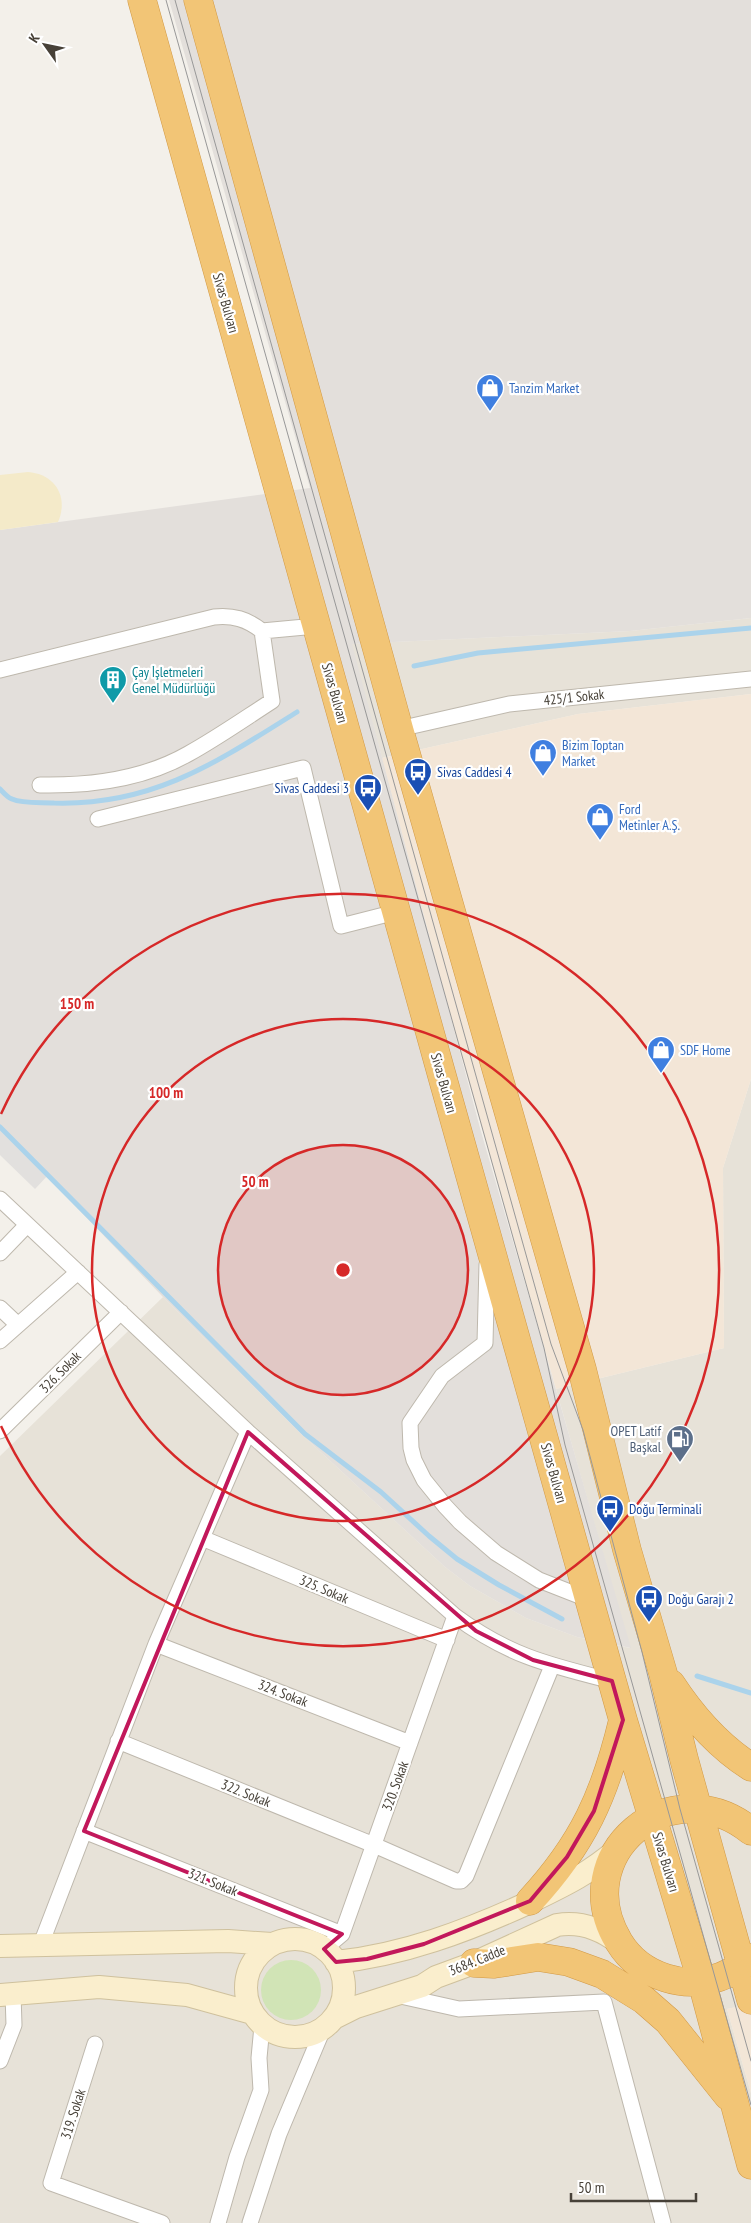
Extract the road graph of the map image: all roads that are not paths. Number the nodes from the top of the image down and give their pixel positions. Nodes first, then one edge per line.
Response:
1 (142, 0) edge
2 (198, 0) edge
3 (316, 626) junction
4 (262, 631) junction
5 (0, 670) edge
6 (751, 679) edge
7 (399, 729) junction
8 (40, 785) dead end
9 (98, 819) dead end
10 (396, 912) junction
11 (0, 1199) edge
12 (28, 1225) junction
13 (487, 1237) junction
14 (0, 1253) edge
15 (78, 1272) junction
16 (0, 1308) edge
17 (121, 1312) junction
18 (18, 1325) junction
19 (0, 1341) edge
20 (0, 1431) edge
21 (248, 1432) junction
22 (202, 1538) junction
23 (590, 1600) junction
24 (456, 1616) junction
25 (447, 1640) junction
26 (156, 1644) junction
27 (552, 1666) junction
28 (663, 1673) junction
29 (612, 1681) junction
30 (623, 1720) junction
31 (118, 1741) junction
32 (410, 1743) junction
33 (751, 1767) edge
34 (698, 1808) junction
35 (653, 1818) junction
36 (748, 1827) edge
37 (84, 1831) junction
38 (374, 1845) junction
39 (619, 1848) junction
40 (530, 1901) junction
41 (342, 1934) junction
42 (619, 1943) junction
43 (41, 1944) junction
44 (272, 1944) junction
45 (0, 1946) edge
46 (330, 1955) junction
47 (746, 1962) edge
48 (474, 1963) junction
49 (702, 1982) junction
50 (392, 1994) junction
51 (6, 1995) edge
52 (751, 2000) edge
53 (257, 2020) junction
54 (328, 2024) junction
55 (95, 2044) dead end
56 (0, 2061) edge
57 (735, 2104) junction
58 (751, 2165) edge
59 (162, 2223) edge
60 (218, 2223) edge
61 (250, 2223) edge
62 (664, 2223) edge

1 - 3 highway, Sivas Bulvarı
2 - 7 highway
3 - 4 street
3 - 10 highway, Sivas Bulvarı
4 - 5 street
4 - 8 street
6 - 7 street, 425/1 Sokak
7 - 28 highway
9 - 10 street
10 - 13 highway, Sivas Bulvarı
11 - 12 street
12 - 14 street
12 - 15 street
13 - 23 highway, Sivas Bulvarı
13 - 23 street
15 - 17 street
15 - 18 street
16 - 18 street
17 - 20 street, 326. Sokak
17 - 21 street
18 - 19 street
21 - 22 street
21 - 24 street
22 - 25 street, 325. Sokak
22 - 26 street
23 - 29 highway, Sivas Bulvarı
24 - 25 street, 320. Sokak
24 - 27 street
25 - 32 street, 320. Sokak
26 - 31 street
26 - 32 street, 324. Sokak
27 - 29 street
27 - 38 street, 322. Sokak
28 - 33 highway
28 - 34 highway
29 - 30 highway, Sivas Bulvarı
30 - 35 highway, Sivas Bulvarı
30 - 40 highway
31 - 37 street
31 - 38 street, 322. Sokak
32 - 38 street, 320. Sokak
34 - 35 highway
34 - 36 highway
34 - 47 highway
35 - 39 highway
35 - 49 highway, Sivas Bulvarı
37 - 41 street, 321. Sokak
37 - 43 street
38 - 41 street, 320. Sokak
39 - 40 street
39 - 42 highway
40 - 46 street
41 - 46 street
42 - 48 street, 3684. Cadde
42 - 49 highway
43 - 44 street
43 - 45 street
44 - 46 street
44 - 53 street
46 - 54 street
47 - 49 highway
47 - 52 highway
48 - 50 street, 3684. Cadde
48 - 57 highway
49 - 57 highway, Sivas Bulvarı
50 - 54 street, 3684. Cadde
50 - 62 street
51 - 53 street
51 - 56 street
53 - 54 street
53 - 60 street
54 - 61 street
55 - 59 street, 319. Sokak
57 - 58 highway, Sivas Bulvarı

